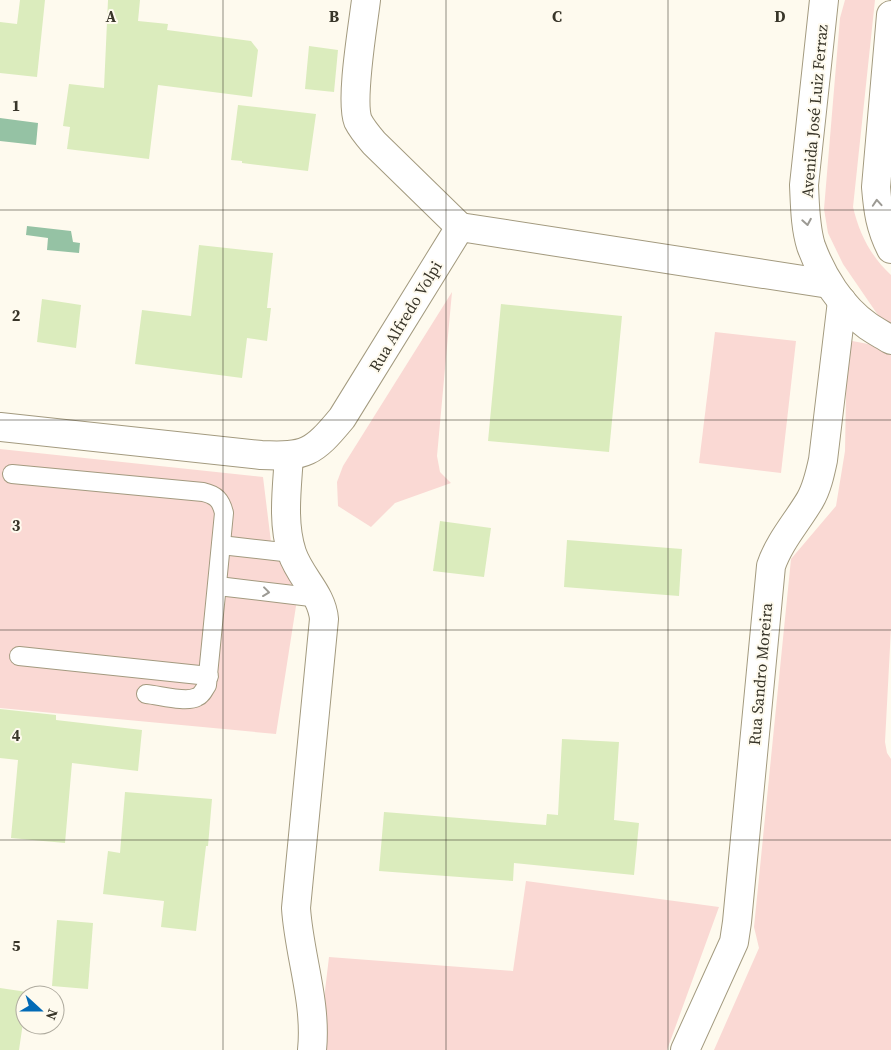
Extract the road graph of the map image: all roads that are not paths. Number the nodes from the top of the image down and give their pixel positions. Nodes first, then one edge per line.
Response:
1 (366, 0) edge
2 (824, 0) edge
3 (891, 15) edge
4 (888, 100) edge
5 (460, 227) junction
6 (891, 249) edge
7 (836, 292) junction
8 (891, 340) edge
9 (0, 427) edge
10 (289, 456) junction
11 (12, 474) dead end
12 (221, 545) junction
13 (292, 553) junction
14 (218, 586) junction
15 (319, 598) junction
16 (19, 656) dead end
17 (209, 676) junction
18 (146, 694) dead end
19 (312, 1050) edge
20 (685, 1050) edge

1 - 5 street
2 -> 7 street, Avenida José Luiz Ferraz
3 - 4 street
6 -> 4 street
5 - 7 street
5 - 10 street, Rua Alfredo Volpi
7 - 8 street, Avenida José Luiz Ferraz
7 - 20 street, Rua Sandro Moreira
9 - 10 street, Rua Alfredo Volpi
10 - 13 street
11 - 12 lane
12 - 13 lane
12 - 14 lane
13 - 15 street
14 -> 15 lane
14 - 17 lane
15 - 19 street
16 - 17 lane
17 - 18 lane

